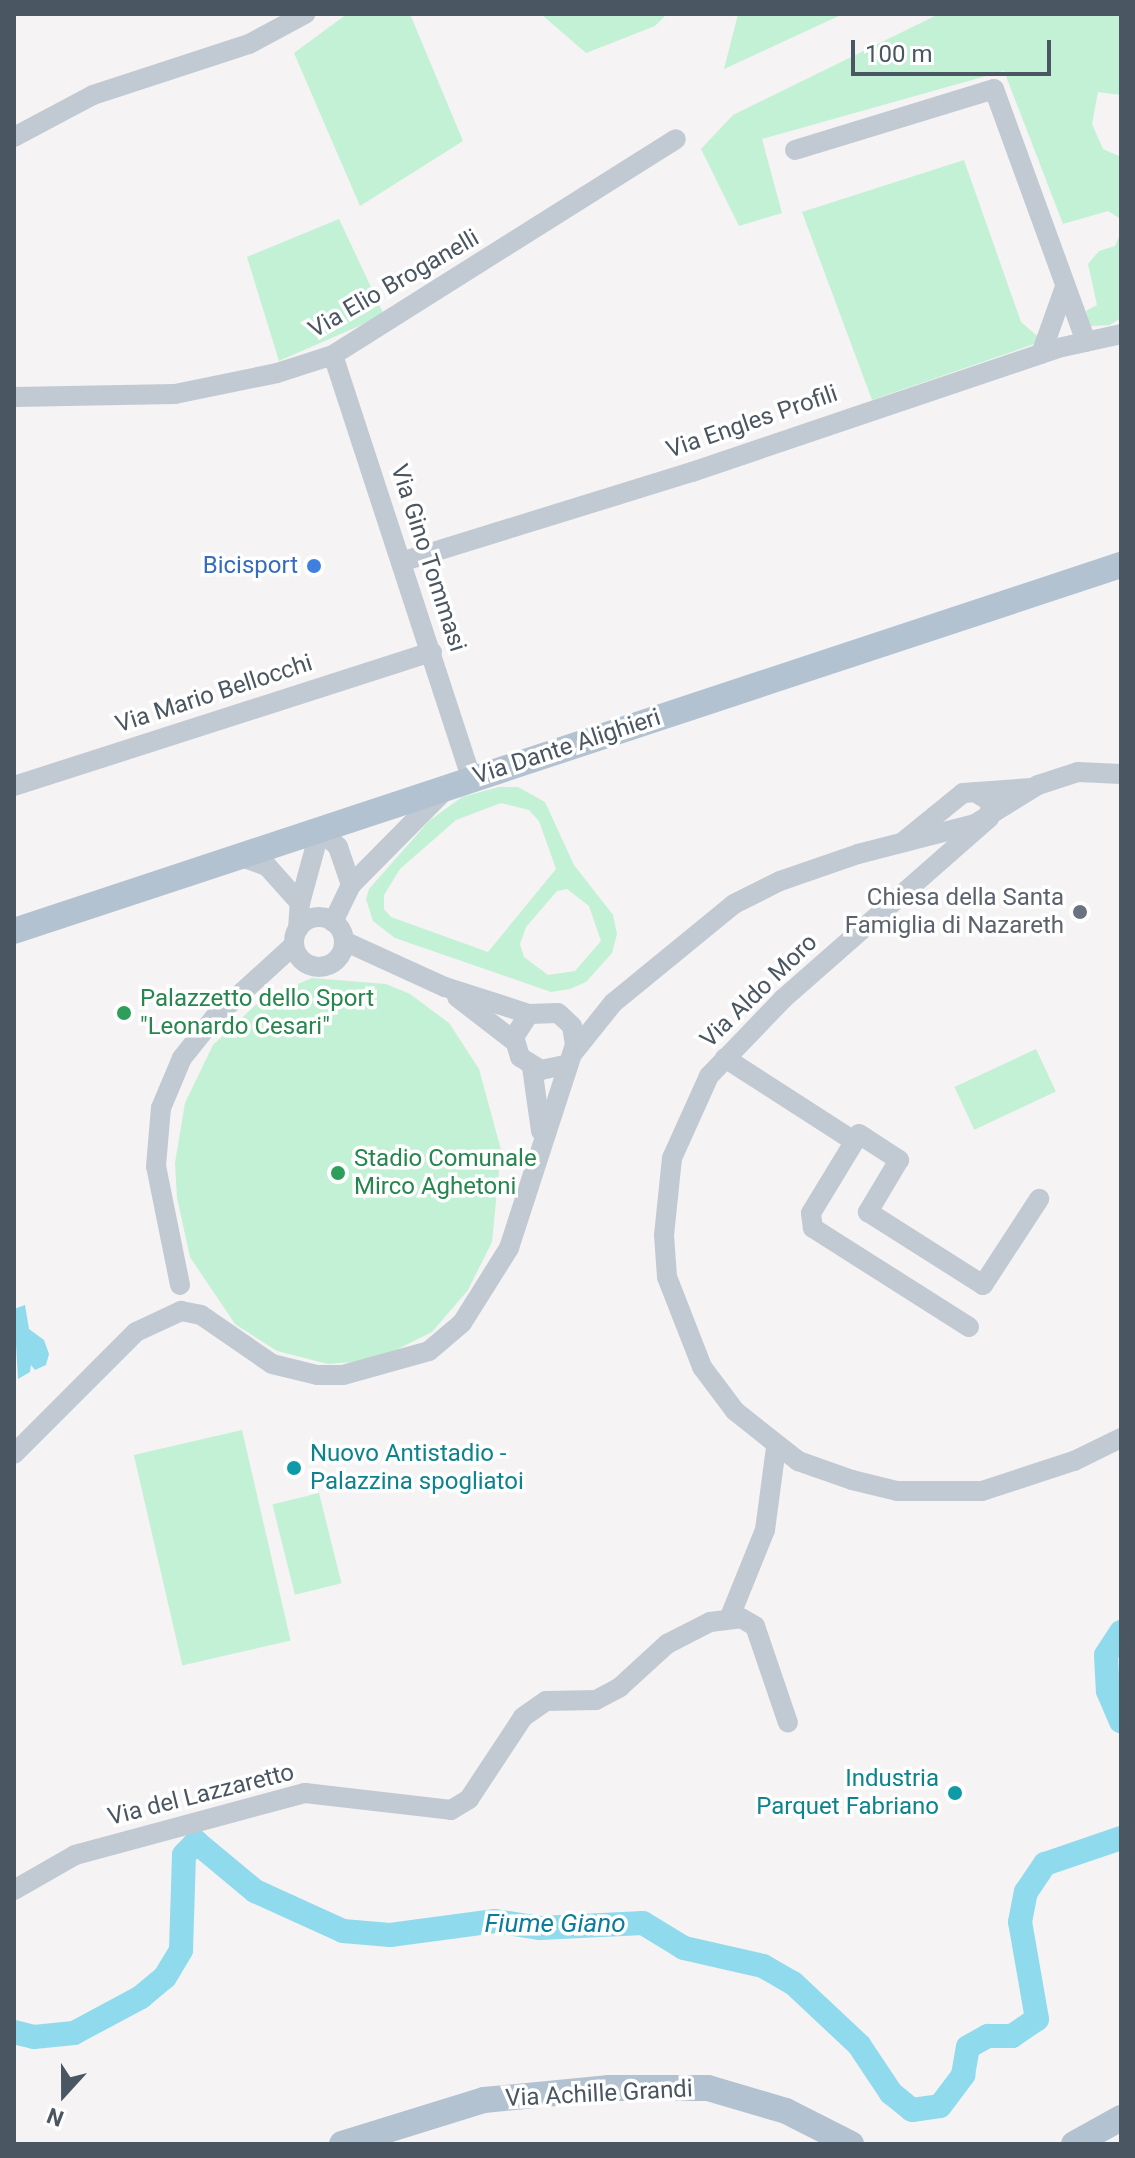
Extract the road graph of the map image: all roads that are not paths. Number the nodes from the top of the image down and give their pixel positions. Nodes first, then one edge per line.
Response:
1 (305, 14) edge
2 (14, 137) edge
3 (676, 139) dead end
4 (795, 150) dead end
5 (1065, 287) junction
6 (1121, 334) edge
7 (1086, 342) junction
8 (1041, 354) junction
9 (333, 355) junction
10 (14, 397) edge
11 (401, 562) junction
12 (1121, 565) edge
13 (432, 652) junction
14 (1121, 774) edge
15 (460, 782) junction
16 (14, 786) edge
17 (1031, 788) junction
18 (966, 795) junction
19 (989, 818) junction
20 (320, 830) junction
21 (942, 832) junction
22 (904, 841) junction
23 (239, 856) junction
24 (927, 872) junction
25 (351, 885) junction
26 (300, 903) junction
27 (333, 922) junction
28 (14, 931) edge
29 (296, 937) junction
30 (340, 950) junction
31 (311, 966) junction
32 (260, 981) junction
33 (445, 987) junction
34 (613, 1003) junction
35 (529, 1014) junction
36 (569, 1022) junction
37 (514, 1041) junction
38 (725, 1058) junction
39 (568, 1060) junction
40 (532, 1067) junction
41 (542, 1136) junction
42 (854, 1141) junction
43 (1039, 1199) dead end
44 (180, 1285) dead end
45 (969, 1327) dead end
46 (1121, 1438) edge
47 (776, 1448) junction
48 (14, 1454) edge
49 (729, 1619) junction
50 (788, 1723) dead end
51 (14, 1890) edge
52 (1121, 2118) edge
53 (342, 2144) edge
54 (851, 2144) edge
55 (1074, 2144) edge

1 - 2 street
3 - 9 street, Via Elio Broganelli
4 - 5 street
5 - 7 street
5 - 8 street
6 - 7 street, Via Engles Profili
7 - 8 street, Via Engles Profili
8 - 11 street, Via Engles Profili
9 - 10 street, Via Elio Broganelli
9 - 11 street, Via Gino Tommasi
11 - 13 street, Via Gino Tommasi
12 - 15 main road, Via Dante Alighieri
13 - 15 street, Via Gino Tommasi
13 - 16 street, Via Mario Bellocchi
14 - 17 street
15 - 20 main road, Via Dante Alighieri
15 - 25 street
17 - 18 street
17 - 19 street
18 - 19 street
18 - 21 street, Via Aldo Moro
18 - 22 street
19 - 21 street
19 - 24 street, Via Aldo Moro
20 - 23 main road, Via Dante Alighieri
20 - 25 street
20 - 26 street
21 - 22 street
21 - 24 street, Via Aldo Moro
22 - 34 street
23 - 26 street
23 - 28 main road, Via Dante Alighieri
24 - 38 street, Via Aldo Moro
25 - 27 street
26 - 29 street
27 - 29 street
27 - 30 street
29 - 31 street
29 - 32 street
30 - 31 street
30 - 33 street
31 - 32 street
32 - 44 street
33 - 35 street
33 - 37 street
34 - 36 street
34 - 39 street
35 - 36 street
35 - 37 street
36 - 39 street
37 - 40 street
38 - 42 street
38 - 47 street, Via Aldo Moro
39 - 40 street
39 - 41 street
40 - 41 street
41 - 48 street
42 - 43 street
42 - 45 street
46 - 47 street, Via Aldo Moro
47 - 49 street
49 - 50 street
49 - 51 street, Via del Lazzaretto
52 - 55 main road
53 - 54 main road, Via Achille Grandi

